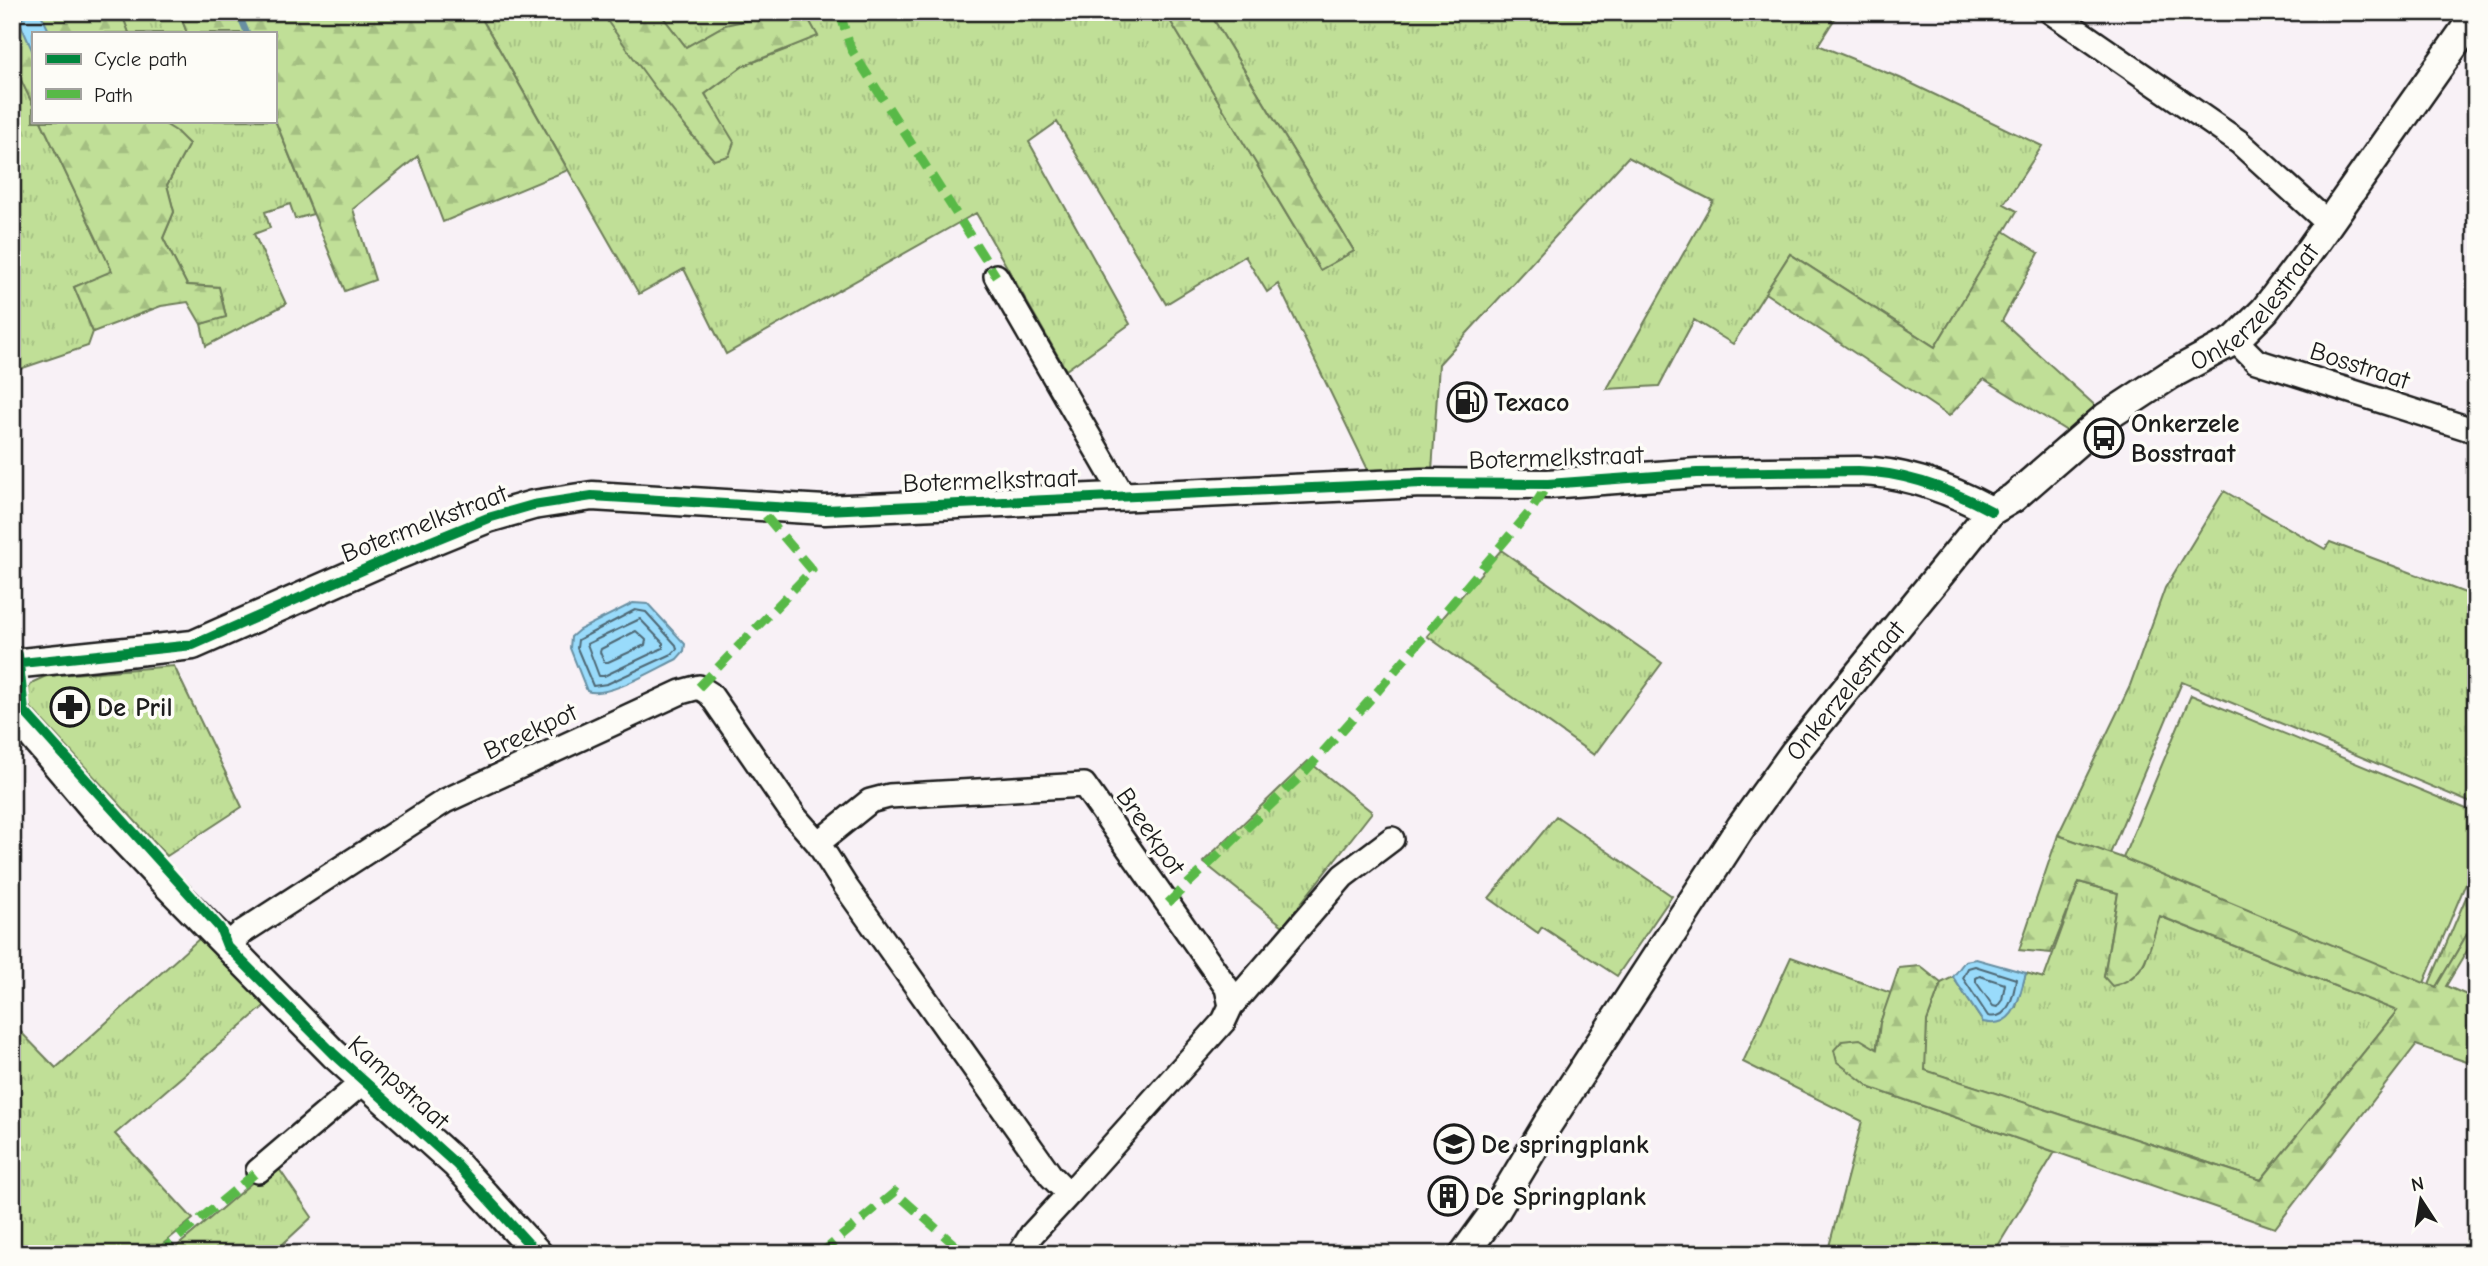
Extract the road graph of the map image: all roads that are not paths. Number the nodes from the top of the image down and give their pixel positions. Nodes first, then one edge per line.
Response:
1 (2051, 12) edge
2 (2476, 14) edge
3 (2328, 223) junction
4 (996, 276) dead end
5 (2235, 340) junction
6 (2476, 431) edge
7 (1124, 497) junction
8 (1991, 511) junction
9 (12, 664) edge
10 (12, 711) edge
11 (1392, 839) dead end
12 (818, 844) junction
13 (227, 946) junction
14 (1231, 1006) junction
15 (364, 1081) junction
16 (258, 1171) dead end
17 (1069, 1194) junction
18 (1021, 1252) edge
19 (538, 1254) edge
20 (1464, 1254) edge

1 - 3 street, Onkerzelestraat
2 - 3 street, Onkerzelestraat
3 - 5 street, Onkerzelestraat
4 - 7 street, Botermelkstraat
5 - 6 street, Bosstraat
5 - 8 street, Onkerzelestraat
7 - 8 street, Botermelkstraat
7 - 9 street, Botermelkstraat
8 - 20 street, Onkerzelestraat
10 - 13 street, Kampstraat
11 - 14 street
12 - 13 street, Breekpot
12 - 14 street, Breekpot
12 - 17 street, Breekpot
13 - 15 street, Kampstraat
14 - 17 street
15 - 16 street, Kampstraat
15 - 19 street, Kampstraat
17 - 18 street

